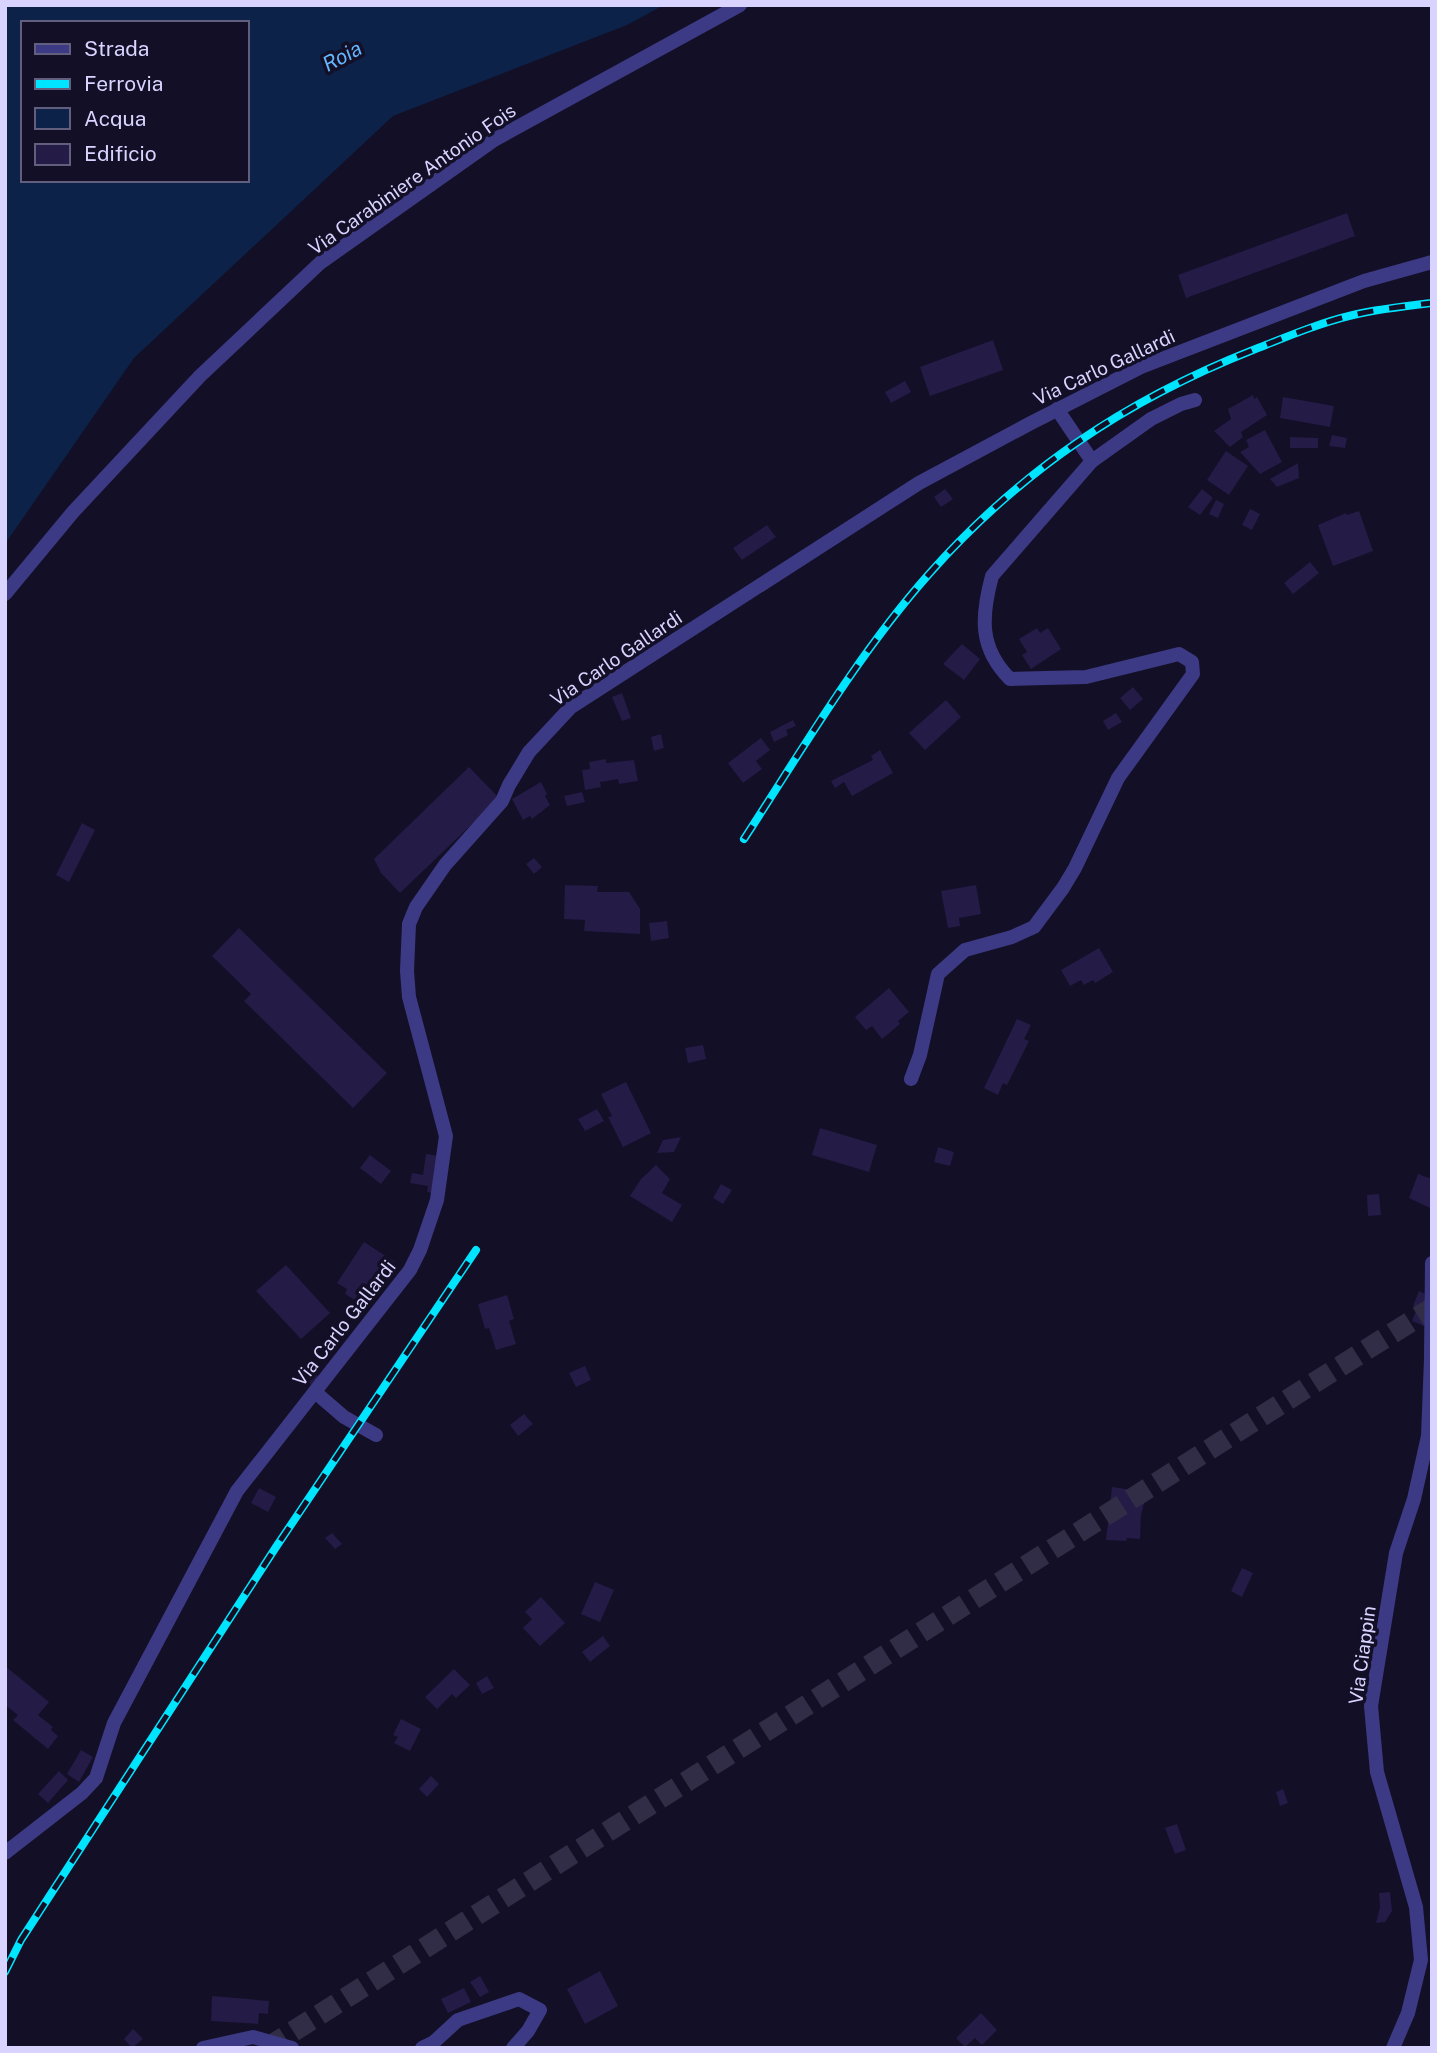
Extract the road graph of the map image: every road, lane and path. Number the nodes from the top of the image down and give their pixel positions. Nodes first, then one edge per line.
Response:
1 (740, 5) edge
2 (1432, 262) edge
3 (1195, 400) dead end
4 (1057, 410) junction
5 (1091, 461) junction
6 (5, 594) edge
7 (911, 1079) dead end
8 (1432, 1263) edge
9 (315, 1392) junction
10 (376, 1434) dead end
11 (5, 1853) edge
12 (203, 2048) edge
13 (292, 2048) edge
14 (422, 2048) edge
15 (513, 2048) edge
16 (1393, 2048) edge

1 - 6 street, Via Carabiniere Antonio Fois
2 - 4 street, Via Carlo Gallardi
3 - 5 street
4 - 5 street
4 - 9 street, Via Carlo Gallardi
5 - 7 street
8 - 16 street, Via Ciappin
9 - 10 street
9 - 11 street, Via Carlo Gallardi
12 - 13 street
14 - 15 street

